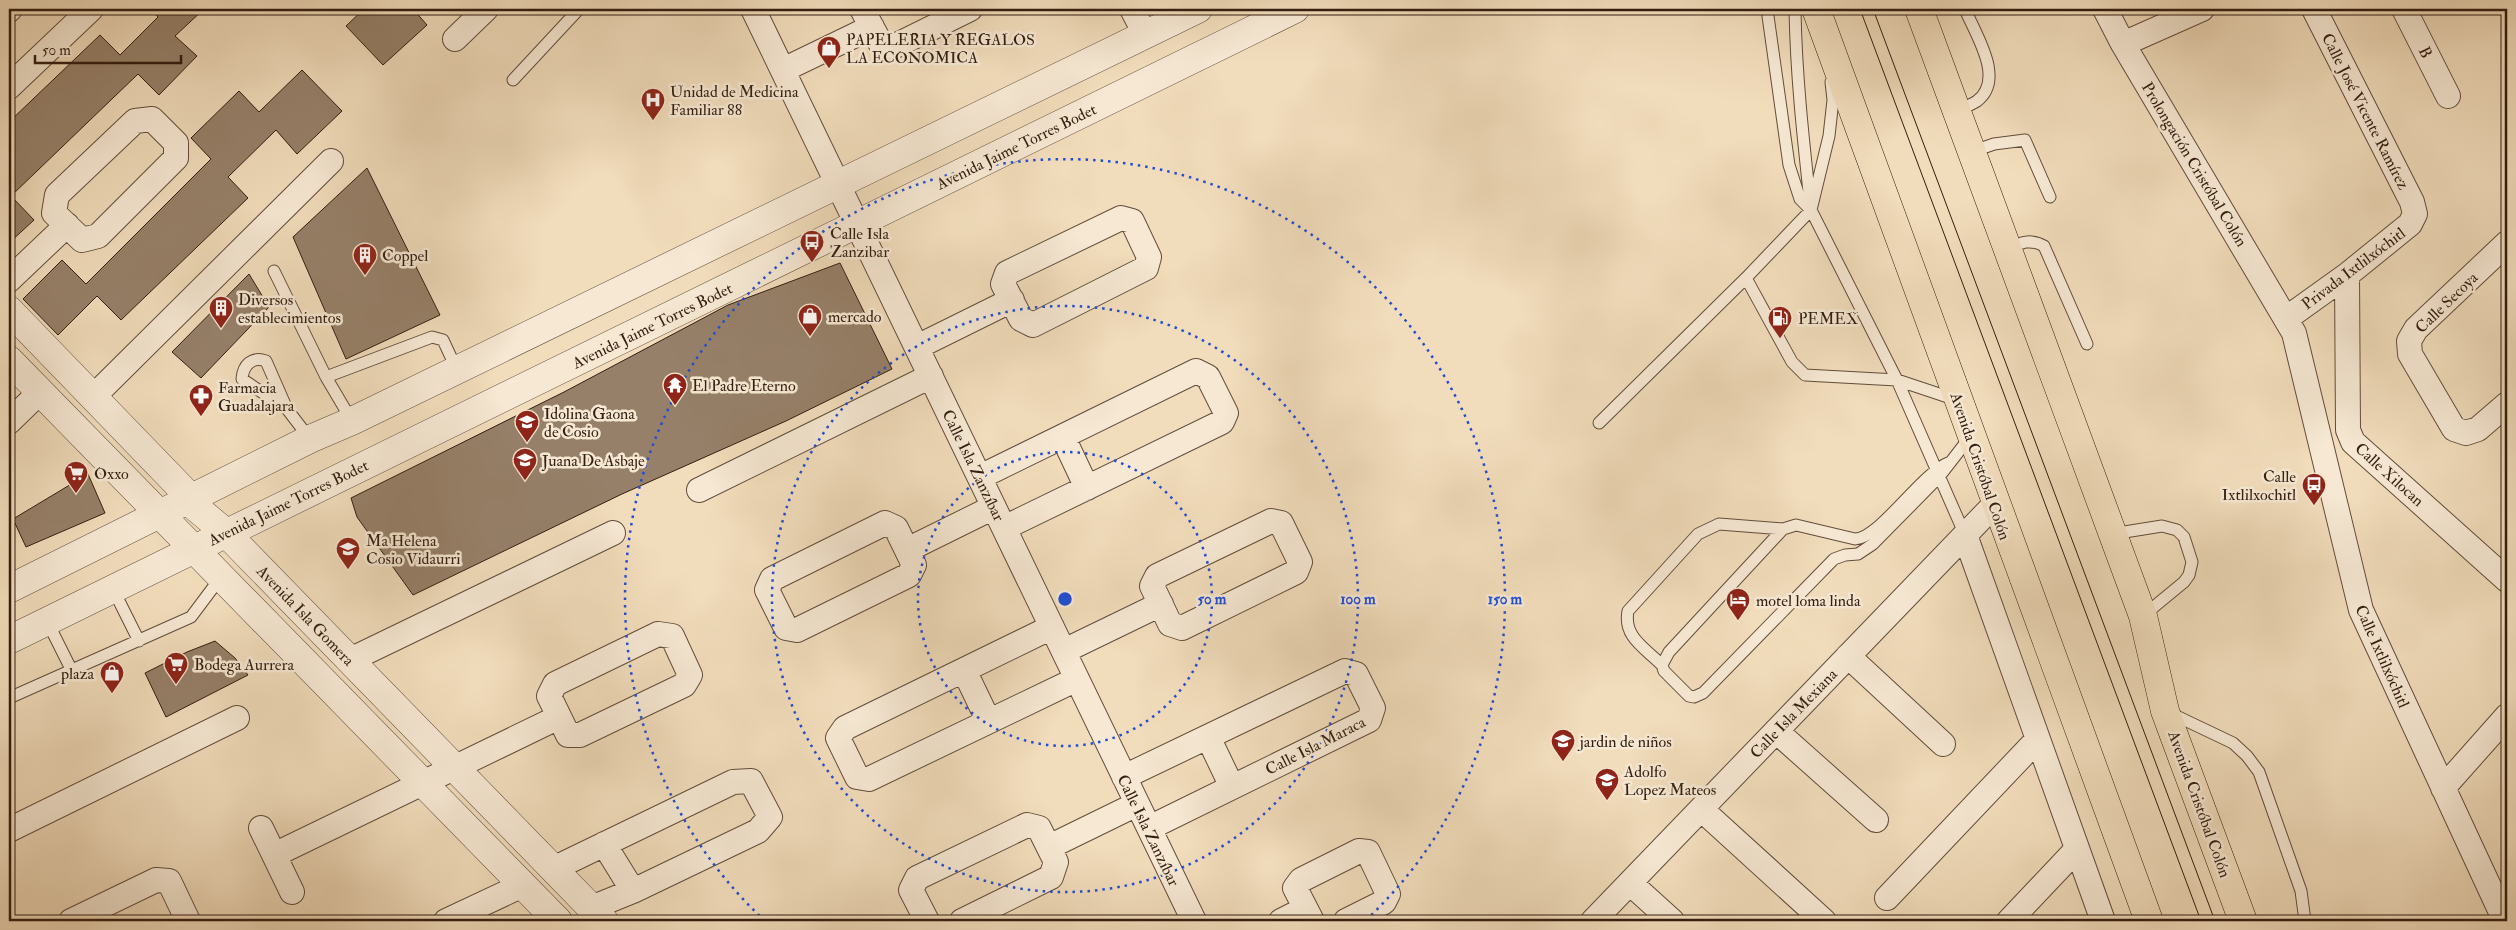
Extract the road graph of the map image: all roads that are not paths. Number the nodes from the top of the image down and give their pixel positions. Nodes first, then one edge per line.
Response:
1 (90, 9) edge
2 (486, 9) edge
3 (578, 9) edge
4 (754, 9) edge
5 (970, 9) edge
6 (1132, 9) edge
7 (1198, 9) edge
8 (1295, 9) edge
9 (1768, 9) edge
10 (1795, 9) edge
11 (1816, 9) edge
12 (1919, 9) edge
13 (1965, 9) edge
14 (2105, 9) edge
15 (2202, 9) edge
16 (2314, 9) edge
17 (2404, 9) edge
18 (867, 18) edge
19 (1145, 34) junction
20 (456, 40) dead end
21 (1828, 42) junction
22 (2123, 44) junction
23 (783, 70) junction
24 (512, 80) dead end
25 (9, 87) edge
26 (2448, 96) dead end
27 (1956, 110) junction
28 (1971, 152) junction
29 (331, 160) dead end
30 (838, 184) junction
31 (2050, 197) dead end
32 (1811, 210) junction
33 (2415, 214) joint
34 (858, 224) junction
35 (67, 225) junction
36 (2507, 243) edge
37 (2007, 249) junction
38 (274, 271) dead end
39 (2347, 275) junction
40 (1746, 278) junction
41 (9, 280) edge
42 (1012, 300) junction
43 (9, 310) edge
44 (2287, 318) junction
45 (2087, 344) dead end
46 (917, 347) junction
47 (9, 360) edge
48 (457, 370) junction
49 (931, 376) junction
50 (326, 377) junction
51 (1897, 380) junction
52 (40, 392) junction
53 (93, 397) junction
54 (1958, 400) junction
55 (2507, 404) edge
56 (287, 409) junction
57 (9, 422) edge
58 (352, 422) junction
59 (1599, 423) dead end
60 (1063, 437) junction
61 (1970, 437) junction
62 (310, 439) junction
63 (1937, 473) junction
64 (980, 477) junction
65 (1087, 488) junction
66 (699, 490) dead end
67 (188, 501) junction
68 (1994, 506) junction
69 (994, 507) junction
70 (159, 514) junction
71 (1004, 528) junction
72 (1783, 529) junction
73 (225, 532) junction
74 (613, 533) dead end
75 (2111, 534) junction
76 (1966, 535) junction
77 (192, 548) junction
78 (907, 550) junction
79 (221, 578) junction
80 (2507, 580) edge
81 (9, 589) edge
82 (113, 590) junction
83 (1160, 604) junction
84 (2142, 616) junction
85 (47, 620) junction
86 (1052, 627) junction
87 (9, 640) edge
88 (139, 641) junction
89 (1064, 651) junction
90 (1848, 656) junction
91 (350, 660) junction
92 (1662, 665) junction
93 (71, 670) junction
94 (964, 670) junction
95 (1077, 678) junction
96 (9, 698) edge
97 (2165, 711) junction
98 (2507, 716) edge
99 (560, 717) junction
100 (237, 718) dead end
101 (988, 720) junction
102 (1776, 731) junction
103 (1208, 738) junction
104 (2036, 740) junction
105 (1943, 744) dead end
106 (454, 769) junction
107 (1124, 778) junction
108 (422, 784) junction
109 (1232, 787) junction
110 (2443, 788) junction
111 (1137, 804) junction
112 (1701, 809) junction
113 (1876, 820) dead end
114 (261, 828) dead end
115 (1149, 828) junction
116 (9, 830) edge
117 (604, 844) junction
118 (1049, 847) junction
119 (2077, 849) junction
120 (274, 855) junction
121 (553, 869) junction
122 (1630, 883) junction
123 (523, 885) junction
124 (633, 891) junction
125 (292, 892) dead end
126 (2501, 896) edge
127 (1887, 898) dead end
128 (597, 915) edge
129 (1309, 915) edge
130 (456, 919) edge
131 (71, 921) edge
132 (188, 921) edge
133 (558, 921) edge
134 (927, 921) edge
135 (962, 921) edge
136 (1194, 921) edge
137 (1281, 921) edge
138 (1346, 921) edge
139 (1593, 921) edge
140 (1672, 921) edge
141 (1824, 921) edge
142 (2009, 921) edge
143 (2103, 921) edge
144 (2149, 921) edge
145 (2243, 921) edge
146 (2305, 921) edge
147 (2506, 921) edge

1 - 25 street
2 - 20 street
3 - 24 lane
4 - 23 street, Calle Isla Zanzíbar
5 - 18 street
6 - 19 street
7 - 19 street
8 - 34 street, Avenida Jaime Torres Bodet
9 - 32 lane
10 - 32 lane
11 - 21 main road, Avenida Cristóbal Colón
12 - 27 main road, Avenida Cristóbal Colón
13 - 27 lane
14 - 22 street, Prolongación Cristóbal Colón
15 - 22 street
16 - 33 street, Calle José Vicente Ramírez
17 - 26 street, B
18 - 23 street
19 - 30 street
21 - 32 lane
21 - 54 main road, Avenida Cristóbal Colón
22 - 44 street, Prolongación Cristóbal Colón
23 - 30 street, Calle Isla Zanzíbar
27 - 28 main road, Avenida Cristóbal Colón
28 - 31 lane
28 - 37 main road, Avenida Cristóbal Colón
29 - 53 street
30 - 34 street, Calle Isla Zanzíbar
30 - 48 street
32 - 40 lane
32 - 51 lane
33 - 39 street, Privada Ixtlilxóchitl
34 - 46 street, Calle Isla Zanzíbar
34 - 73 street, Avenida Jaime Torres Bodet
35 - 35 street
35 - 41 street
36 - 55 street, Calle Secoya
37 - 45 lane
37 - 75 main road, Avenida Cristóbal Colón
38 - 50 lane
39 - 44 street, Privada Ixtlilxóchitl
39 - 80 street, Calle Xilocan
40 - 51 lane
40 - 59 lane
42 - 42 street
42 - 46 street
43 - 53 street, Avenida Isla Gomera
44 - 110 street, Calle Ixtlilxóchitl
46 - 49 street, Calle Isla Zanzíbar
47 - 52 street
48 - 50 lane
48 - 58 street
49 - 64 street, Calle Isla Zanzíbar
49 - 66 street
50 - 58 lane
51 - 54 lane
51 - 63 lane
52 - 57 street
52 - 70 street
53 - 67 street, Avenida Isla Gomera
54 - 61 main road, Avenida Cristóbal Colón
56 - 56 lane
56 - 62 lane
58 - 62 street
60 - 64 street
60 - 65 street
60 - 65 street
61 - 63 lane
61 - 68 main road, Avenida Cristóbal Colón
62 - 67 street
63 - 72 lane
63 - 76 lane
63 - 92 lane
64 - 69 street, Calle Isla Zanzíbar
65 - 71 street
67 - 70 street
67 - 73 street, Avenida Isla Gomera
68 - 76 street, Calle Isla Mexiana
68 - 144 main road, Avenida Cristóbal Colón
69 - 71 street, Calle Isla Zanzíbar
69 - 78 street
70 - 77 street
70 - 81 street
71 - 86 street, Calle Isla Zanzíbar
72 - 92 lane
72 - 92 lane
73 - 77 street, Avenida Jaime Torres Bodet
73 - 91 street, Avenida Isla Gomera
74 - 91 street
75 - 84 main road, Avenida Cristóbal Colón
75 - 84 lane
76 - 90 street, Calle Isla Mexiana
76 - 104 street
77 - 79 street
77 - 82 street, Avenida Jaime Torres Bodet
78 - 78 street
79 - 88 lane
79 - 108 street
82 - 85 street, Avenida Jaime Torres Bodet
82 - 88 lane
83 - 83 street
83 - 89 street
84 - 97 main road, Avenida Cristóbal Colón
85 - 87 street, Avenida Jaime Torres Bodet
85 - 93 lane
86 - 89 street, Calle Isla Zanzíbar
86 - 94 street
88 - 93 lane
89 - 95 street, Calle Isla Zanzíbar
90 - 102 street, Calle Isla Mexiana
90 - 105 street
91 - 106 street, Avenida Isla Gomera
93 - 96 lane
94 - 101 street
94 - 101 street
95 - 101 street
95 - 107 street, Calle Isla Zanzíbar
97 - 145 main road, Avenida Cristóbal Colón
97 - 146 lane
98 - 110 street
99 - 99 street
99 - 106 street
100 - 116 street
102 - 112 street, Calle Isla Mexiana
102 - 113 street
103 - 107 street, Calle Isla Maraca
103 - 109 street
103 - 109 street, Calle Isla Maraca
104 - 119 street
104 - 127 street
106 - 108 street
106 - 121 street, Avenida Isla Gomera
107 - 111 street, Calle Isla Zanzíbar
108 - 120 street
108 - 123 street
109 - 115 street, Calle Isla Maraca
110 - 126 street, Calle Ixtlilxóchitl
111 - 115 street, Calle Isla Zanzíbar
111 - 118 street
112 - 122 street, Calle Isla Mexiana
112 - 141 street
114 - 120 street
115 - 136 street, Calle Isla Zanzíbar
117 - 121 street
117 - 124 street
117 - 124 street
118 - 134 street
118 - 135 street
119 - 142 street
119 - 143 street
120 - 125 street
121 - 128 street, Avenida Isla Gomera
122 - 139 street, Calle Isla Mexiana
122 - 140 street
123 - 130 street
123 - 133 street
124 - 128 street
126 - 147 street, Calle Ixtlilxóchitl
129 - 137 street
129 - 138 street
131 - 132 street

